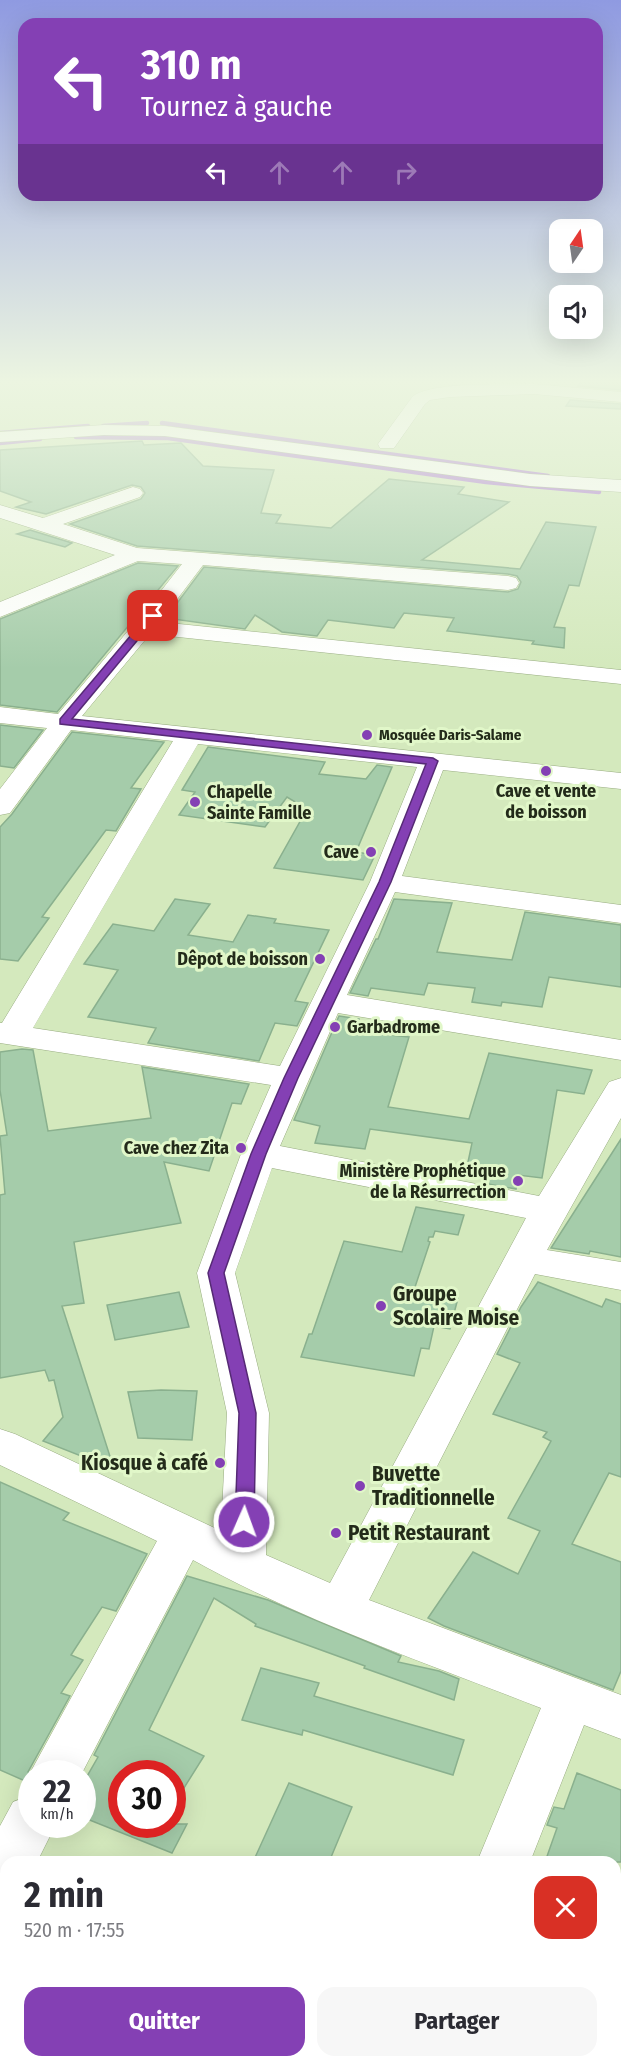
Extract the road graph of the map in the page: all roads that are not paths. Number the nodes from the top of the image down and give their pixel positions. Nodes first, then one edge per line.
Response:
1 (503, 476) edge
2 (621, 486) edge
3 (133, 493) dead end
4 (0, 512) edge
5 (42, 525) junction
6 (135, 554) junction
7 (197, 558) junction
8 (508, 583) dead end
9 (0, 610) edge
10 (144, 627) junction
11 (621, 677) edge
12 (0, 715) edge
13 (64, 722) junction
14 (190, 735) junction
15 (433, 761) junction
16 (621, 781) edge
17 (0, 807) edge
18 (385, 882) junction
19 (621, 914) edge
20 (328, 1002) junction
21 (6, 1034) edge
22 (621, 1050) edge
23 (291, 1078) junction
24 (621, 1089) edge
25 (259, 1154) junction
26 (549, 1210) junction
27 (524, 1259) junction
28 (621, 1276) edge
29 (6, 1457) edge
30 (184, 1533) junction
31 (243, 1565) junction
32 (340, 1609) junction
33 (571, 1696) junction
34 (621, 1717) edge
35 (63, 1760) edge
36 (22, 1838) edge
37 (12, 1856) edge
38 (505, 1856) edge

1 - 2 street
3 - 5 street
4 - 5 street
5 - 6 street
6 - 7 street
6 - 9 street
7 - 8 street
7 - 10 street
10 - 11 street
10 - 13 street
12 - 13 street
13 - 14 street
13 - 17 street
14 - 15 street
14 - 21 street
15 - 16 street
15 - 18 street
18 - 19 street
18 - 20 street
20 - 22 street
20 - 23 street
21 - 23 street
23 - 25 street
24 - 26 street
25 - 26 street
25 - 31 street
26 - 27 street
27 - 28 street
27 - 32 street
29 - 30 street
30 - 31 street
30 - 35 street
31 - 32 street
32 - 33 street
33 - 34 street
33 - 38 street
36 - 37 street

